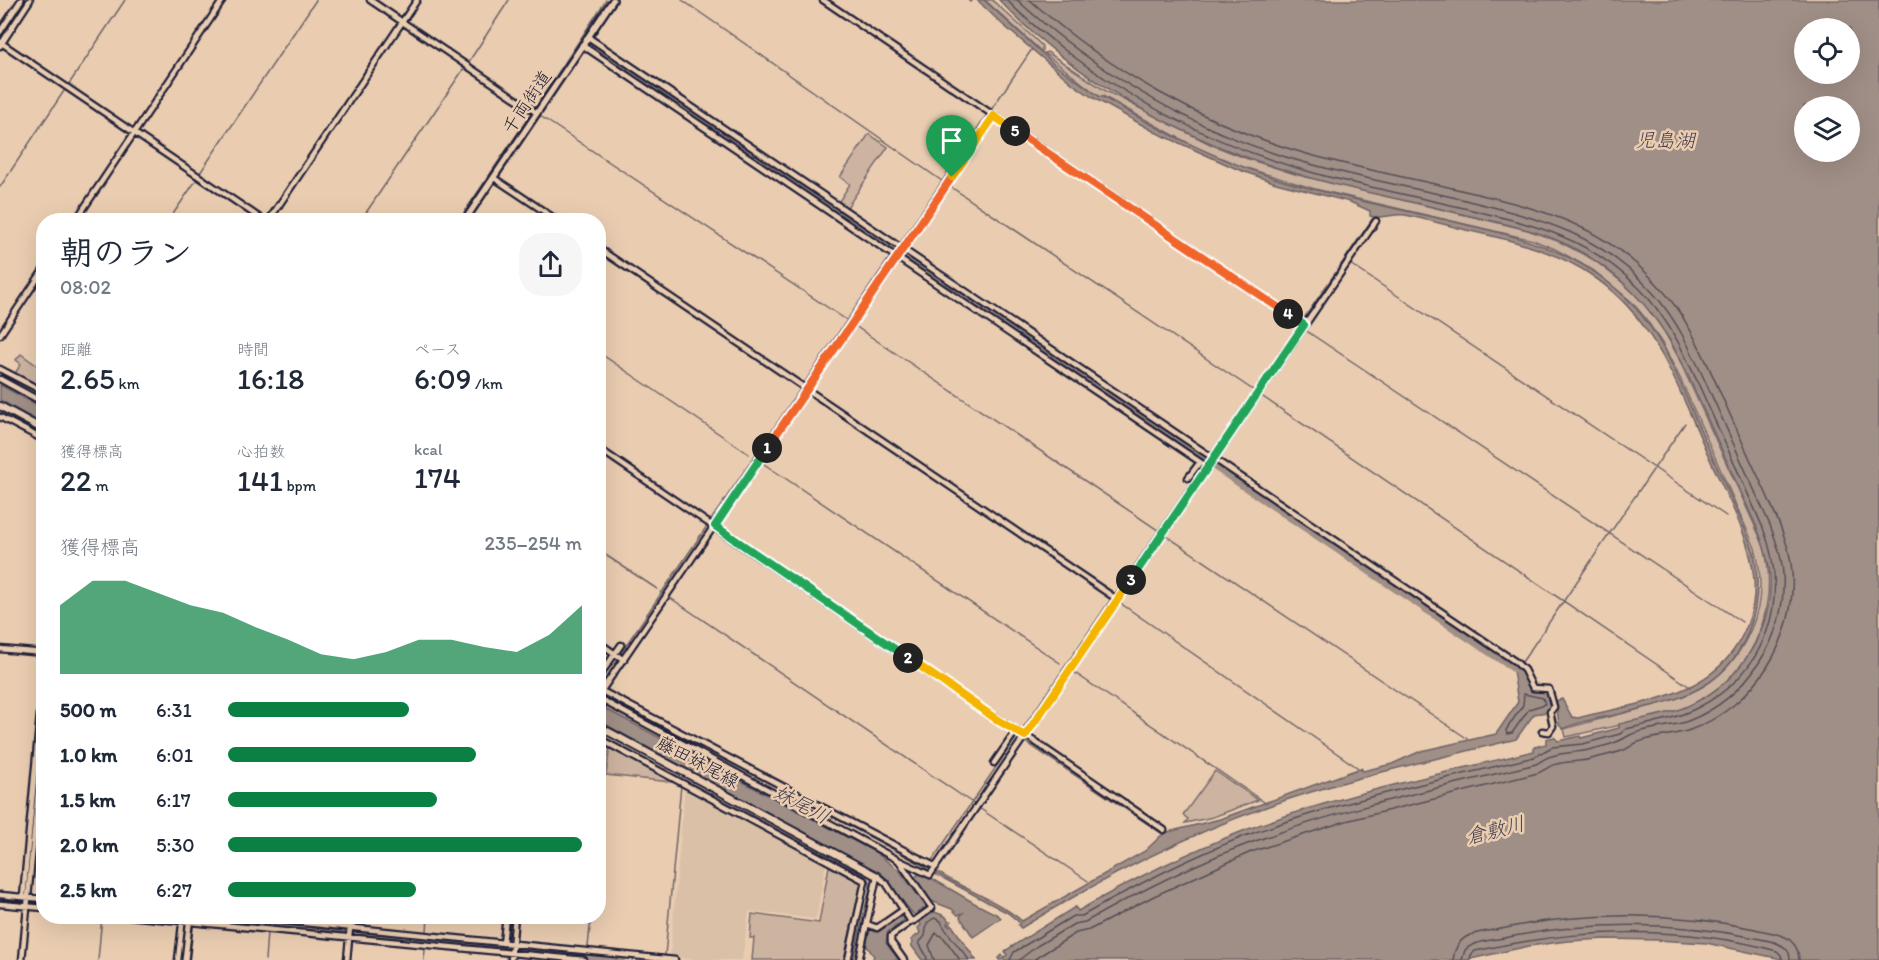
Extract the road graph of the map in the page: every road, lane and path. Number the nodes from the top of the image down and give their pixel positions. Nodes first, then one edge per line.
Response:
1 (21, 0) edge
2 (30, 0) edge
3 (223, 0) edge
4 (370, 0) edge
5 (417, 0) edge
6 (613, 0) edge
7 (823, 0) edge
8 (401, 20) junction
9 (0, 32) edge
10 (588, 37) junction
11 (1, 44) edge
12 (582, 45) junction
13 (534, 110) junction
14 (991, 115) junction
15 (133, 133) junction
16 (494, 178) junction
17 (81, 213) edge
18 (253, 213) edge
19 (274, 213) edge
20 (470, 213) edge
21 (546, 213) edge
22 (1376, 221) dead end
23 (903, 250) junction
24 (606, 253) edge
25 (895, 256) junction
26 (36, 281) edge
27 (1302, 325) junction
28 (0, 335) edge
29 (0, 369) edge
30 (0, 380) edge
31 (36, 388) edge
32 (805, 390) junction
33 (36, 399) edge
34 (0, 406) edge
35 (0, 417) edge
36 (36, 426) edge
37 (36, 436) edge
38 (606, 454) edge
39 (1211, 457) junction
40 (1204, 465) junction
41 (1188, 478) dead end
42 (713, 528) junction
43 (1115, 598) junction
44 (621, 645) dead end
45 (606, 648) edge
46 (0, 649) edge
47 (36, 652) edge
48 (617, 656) junction
49 (606, 669) edge
50 (606, 680) edge
51 (606, 696) edge
52 (606, 696) edge
53 (606, 731) edge
54 (1542, 731) dead end
55 (1019, 735) junction
56 (606, 742) edge
57 (994, 763) dead end
58 (36, 774) edge
59 (720, 798) junction
60 (36, 807) edge
61 (1164, 830) dead end
62 (898, 860) junction
63 (932, 868) junction
64 (877, 876) junction
65 (0, 895) edge
66 (36, 901) edge
67 (26, 903) junction
68 (0, 904) edge
69 (36, 906) edge
70 (903, 910) junction
71 (912, 921) junction
72 (182, 924) edge
73 (189, 924) edge
74 (257, 924) edge
75 (266, 924) edge
76 (351, 924) edge
77 (505, 924) edge
78 (514, 924) edge
79 (867, 924) junction
80 (270, 925) junction
81 (350, 933) junction
82 (429, 942) junction
83 (503, 943) junction
84 (509, 950) junction
85 (590, 956) edge
86 (22, 960) edge
87 (178, 960) edge
88 (185, 960) edge
89 (347, 960) edge
90 (502, 960) edge
91 (511, 960) edge
92 (584, 960) edge
93 (667, 960) edge
94 (675, 960) edge
95 (848, 960) edge
96 (859, 960) edge
97 (904, 960) edge

1 - 9 street
2 - 11 street
3 - 15 street
4 - 8 street
5 - 8 street
6 - 10 street, 千両街道
7 - 14 street
8 - 13 street
8 - 19 street
10 - 12 street, 千両街道
10 - 23 street
11 - 15 street
12 - 13 street, 千両街道
12 - 25 street
13 - 16 street, 千両街道
14 - 23 street
14 - 27 street
15 - 17 street
15 - 18 street
16 - 20 street, 千両街道
16 - 21 street
22 - 27 street
23 - 25 street
23 - 39 street
24 - 32 street
25 - 32 street
25 - 40 street
26 - 28 street
27 - 39 street
29 - 31 street
30 - 33 street
32 - 42 street
32 - 43 street
34 - 36 main road
35 - 37 street
38 - 42 street
39 - 40 street
39 - 54 street
40 - 41 street
40 - 43 street
42 - 48 street
42 - 55 street
43 - 55 street
44 - 48 street
45 - 48 street
46 - 47 street
48 - 49 street
48 - 50 street
51 - 62 street
52 - 63 street
53 - 59 main road, 藤田妹尾線
55 - 57 street
55 - 61 street
55 - 63 street
56 - 59 street
58 - 67 street
59 - 64 main road, 藤田妹尾線
59 - 95 street
60 - 67 street
62 - 63 street
62 - 71 street
64 - 70 street
64 - 79 street
65 - 67 street
66 - 67 street
67 - 68 street
67 - 69 street
67 - 86 street
70 - 71 street
70 - 79 street
71 - 97 street
72 - 87 street
73 - 88 street
74 - 80 street
75 - 80 street
76 - 81 street
77 - 83 street
78 - 84 street
79 - 96 street
80 - 81 street
80 - 81 street
81 - 82 street
81 - 82 street
81 - 89 street
82 - 83 street
82 - 84 street
83 - 84 street
84 - 85 street
84 - 90 street
84 - 91 street
84 - 92 street
85 - 93 street
93 - 94 street

